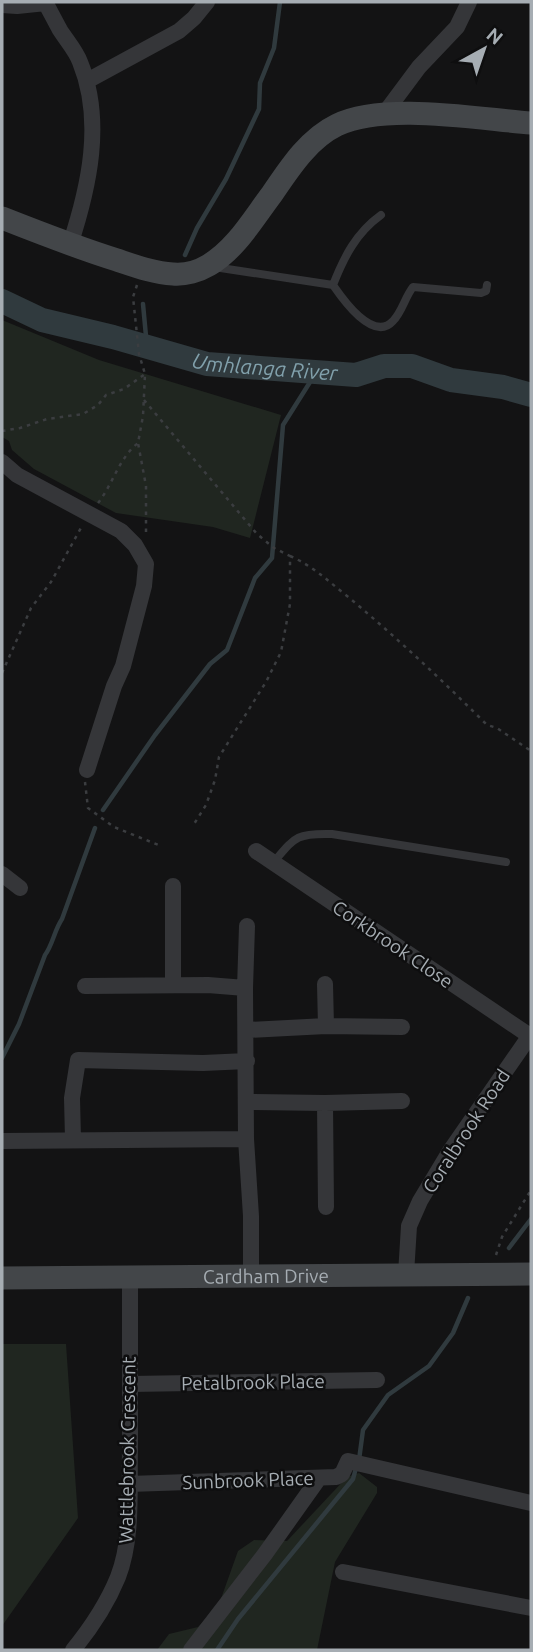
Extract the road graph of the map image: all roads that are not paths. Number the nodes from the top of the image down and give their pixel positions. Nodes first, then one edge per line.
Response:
1 (46, 2) edge
2 (207, 2) edge
3 (470, 2) edge
4 (2, 5) edge
5 (87, 81) junction
6 (384, 114) junction
7 (531, 123) edge
8 (381, 215) dead end
9 (2, 218) edge
10 (69, 245) junction
11 (208, 266) junction
12 (333, 285) junction
13 (487, 285) dead end
14 (2, 462) edge
15 (87, 770) road end
16 (256, 851) dead end
17 (506, 862) dead end
18 (273, 863) junction
19 (2, 874) edge
20 (173, 886) dead end
21 (20, 888) dead end
22 (247, 926) dead end
23 (173, 985) junction
24 (325, 985) dead end
25 (85, 986) dead end
26 (245, 988) junction
27 (326, 1026) junction
28 (402, 1027) dead end
29 (247, 1030) junction
30 (531, 1035) edge
31 (247, 1061) junction
32 (402, 1101) dead end
33 (247, 1102) junction
34 (325, 1103) junction
35 (73, 1139) junction
36 (246, 1139) junction
37 (3, 1141) edge
38 (326, 1207) dead end
39 (406, 1274) junction
40 (531, 1275) edge
41 (130, 1277) junction
42 (251, 1277) junction
43 (2, 1278) edge
44 (377, 1380) dead end
45 (130, 1384) junction
46 (319, 1478) junction
47 (130, 1484) junction
48 (531, 1503) edge
49 (343, 1572) dead end
50 (531, 1608) edge
51 (73, 1650) edge
52 (191, 1650) edge

1 - 4 street
1 - 5 street
2 - 5 street
3 - 6 street
5 - 10 street
6 - 7 street
6 - 11 street
8 - 12 lane
9 - 10 street
10 - 11 street
11 - 12 lane
12 - 13 lane
14 - 15 street
16 - 18 street, Corkbrook Close
17 - 18 lane
18 - 30 street, Corkbrook Close
19 - 21 street
20 - 23 street
22 - 26 street
23 - 25 street
23 - 26 street
24 - 27 street
26 - 29 street
27 - 28 street
27 - 29 street
29 - 31 street
30 - 39 street, Coralbrook Road
31 - 33 street
31 - 35 street
32 - 34 street
33 - 34 street
33 - 36 street
34 - 38 street
35 - 36 street
35 - 37 street
36 - 42 street
39 - 40 street, Cardham Drive
39 - 42 street, Cardham Drive
41 - 42 street, Cardham Drive
41 - 43 street, Cardham Drive
41 - 45 street, Wattlebrook Crescent
44 - 45 street, Petalbrook Place
45 - 47 street, Wattlebrook Crescent
46 - 47 street, Sunbrook Place
46 - 48 street, Sunbrook Place
46 - 52 street
47 - 51 street, Wattlebrook Crescent
49 - 50 street

